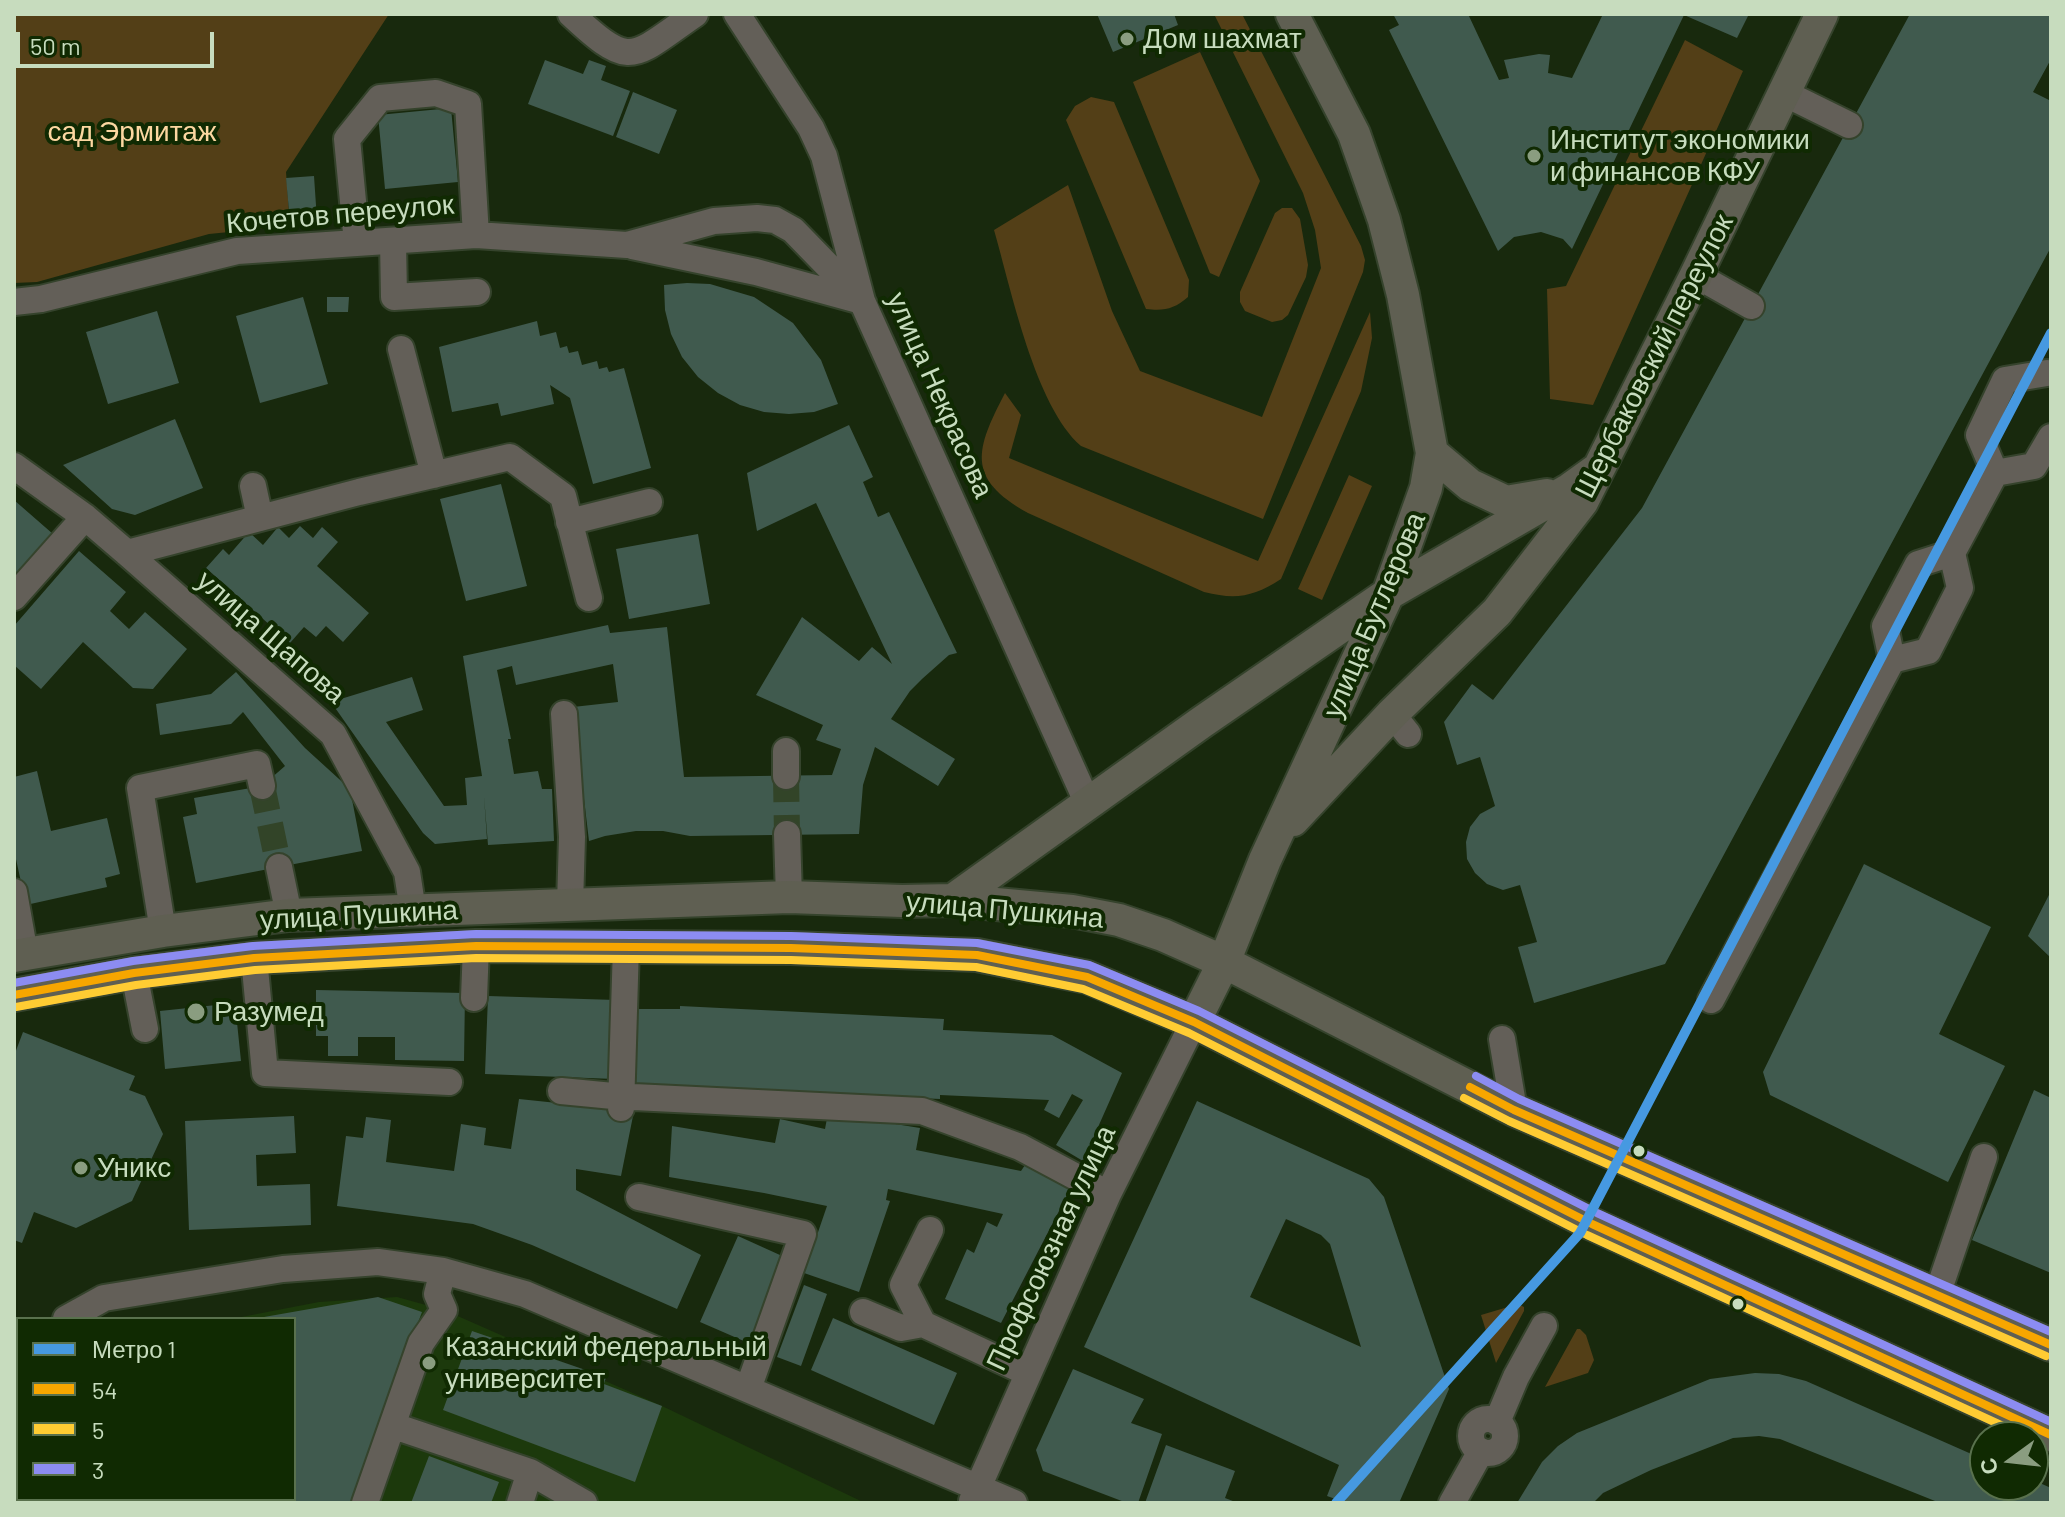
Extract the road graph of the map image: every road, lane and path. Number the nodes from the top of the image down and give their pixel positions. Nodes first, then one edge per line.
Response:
1 (571, 14) edge
2 (695, 14) edge
3 (737, 14) edge
4 (1292, 14) edge
5 (1822, 14) edge
6 (1784, 93) junction
7 (1849, 125) dead end
8 (476, 235) junction
9 (393, 241) junction
10 (357, 243) junction
11 (627, 245) junction
12 (1696, 275) junction
13 (477, 292) dead end
14 (862, 301) junction
15 (14, 302) edge
16 (1751, 306) dead end
17 (401, 349) dead end
18 (2050, 374) edge
19 (2051, 437) edge
20 (1432, 453) junction
21 (14, 466) edge
22 (1602, 467) junction
23 (1995, 473) junction
24 (434, 475) junction
25 (253, 486) dead end
26 (1570, 489) junction
27 (649, 502) dead end
28 (85, 517) junction
29 (260, 518) junction
30 (569, 522) junction
31 (127, 553) junction
32 (1952, 553) junction
33 (1388, 594) junction
34 (14, 597) edge
35 (589, 598) dead end
36 (1892, 660) junction
37 (564, 714) dead end
38 (262, 786) tunnel mouth
39 (1088, 804) junction
40 (787, 834) tunnel mouth
41 (1274, 840) junction
42 (279, 867) tunnel mouth
43 (14, 892) edge
44 (789, 897) junction
45 (953, 900) junction
46 (570, 905) junction
47 (413, 911) junction
48 (289, 915) junction
49 (163, 931) junction
50 (476, 946) junction
51 (626, 946) junction
52 (19, 955) edge
53 (254, 958) junction
54 (1224, 962) junction
55 (134, 973) junction
56 (14, 995) edge
57 (474, 998) dead end
58 (1711, 1000) dead end
59 (1194, 1022) junction
60 (145, 1029) dead end
61 (1502, 1039) dead end
62 (449, 1082) dead end
63 (561, 1091) dead end
64 (621, 1102) junction
65 (1514, 1110) junction
66 (1984, 1157) dead end
67 (1108, 1194) junction
68 (639, 1197) dead end
69 (930, 1230) dead end
70 (443, 1271) junction
71 (1937, 1295) junction
72 (863, 1312) dead end
73 (70, 1317) edge
74 (923, 1324) junction
75 (1544, 1326) dead end
76 (2051, 1345) edge
77 (1028, 1373) junction
78 (748, 1389) junction
79 (394, 1426) junction
80 (2051, 1435) edge
81 (530, 1472) junction
82 (975, 1496) edge
83 (365, 1503) edge
84 (520, 1503) edge
85 (584, 1503) edge
86 (1014, 1503) edge
87 (1452, 1503) edge

1 - 2 street
3 - 14 street, улица Некрасова
4 - 20 main road, улица Бутлерова
5 - 6 main road, Щербаковский переулок
6 - 7 street
6 - 12 main road, Щербаковский переулок
8 - 9 street, Кочетов переулок
8 - 10 street
8 - 11 street, Кочетов переулок
9 - 10 street, Кочетов переулок
9 - 13 street
10 - 15 street, Кочетов переулок
11 - 14 street, Кочетов переулок
11 - 14 street, Кочетов переулок
12 - 16 street
12 - 22 main road, Щербаковский переулок
14 - 39 street, улица Некрасова
17 - 24 street
18 - 23 street
19 - 23 street
20 - 26 main road
20 - 33 main road, улица Бутлерова
21 - 28 street, улица Щапова
22 - 26 main road
22 - 41 main road, Щербаковский переулок
23 - 32 street
24 - 29 street
24 - 30 street
25 - 29 street
26 - 33 main road
27 - 30 street
28 - 31 street, улица Щапова
28 - 34 street
29 - 31 street
30 - 35 street
31 - 47 street, улица Щапова
32 - 36 street
32 - 36 street
33 - 39 main road
33 - 41 main road, улица Бутлерова
36 - 58 street
37 - 46 street
38 - 49 street
39 - 45 main road
40 - 44 street
41 - 54 main road, улица Бутлерова
42 - 48 street
43 - 52 street
44 - 45 main road, улица Пушкина
44 - 46 main road, улица Пушкина
45 - 54 main road, улица Пушкина
46 - 47 main road, улица Пушкина
47 - 48 main road, улица Пушкина
48 - 49 main road, улица Пушкина
49 - 52 main road, улица Пушкина
50 - 51 main road, улица Пушкина
50 - 53 main road, улица Пушкина
50 - 57 street
51 - 59 main road, улица Пушкина
51 - 64 street
53 - 55 main road, улица Пушкина
53 - 62 street
54 - 59 main road, улица Бутлерова
54 - 65 main road, улица Пушкина
55 - 56 main road, улица Пушкина
55 - 60 street
59 - 67 street, Профсоюзная улица
59 - 80 main road, улица Пушкина
61 - 65 street
63 - 64 street
64 - 67 street
65 - 71 main road, улица Пушкина
66 - 71 street
67 - 77 street, Профсоюзная улица
68 - 78 street
69 - 74 street
70 - 73 street
70 - 78 street
70 - 79 street
71 - 76 main road, улица Пушкина
72 - 74 street
74 - 77 street
75 - 87 street
77 - 82 street, Профсоюзная улица
78 - 82 street
79 - 81 street
79 - 83 street
81 - 84 street
81 - 85 street
82 - 86 street

